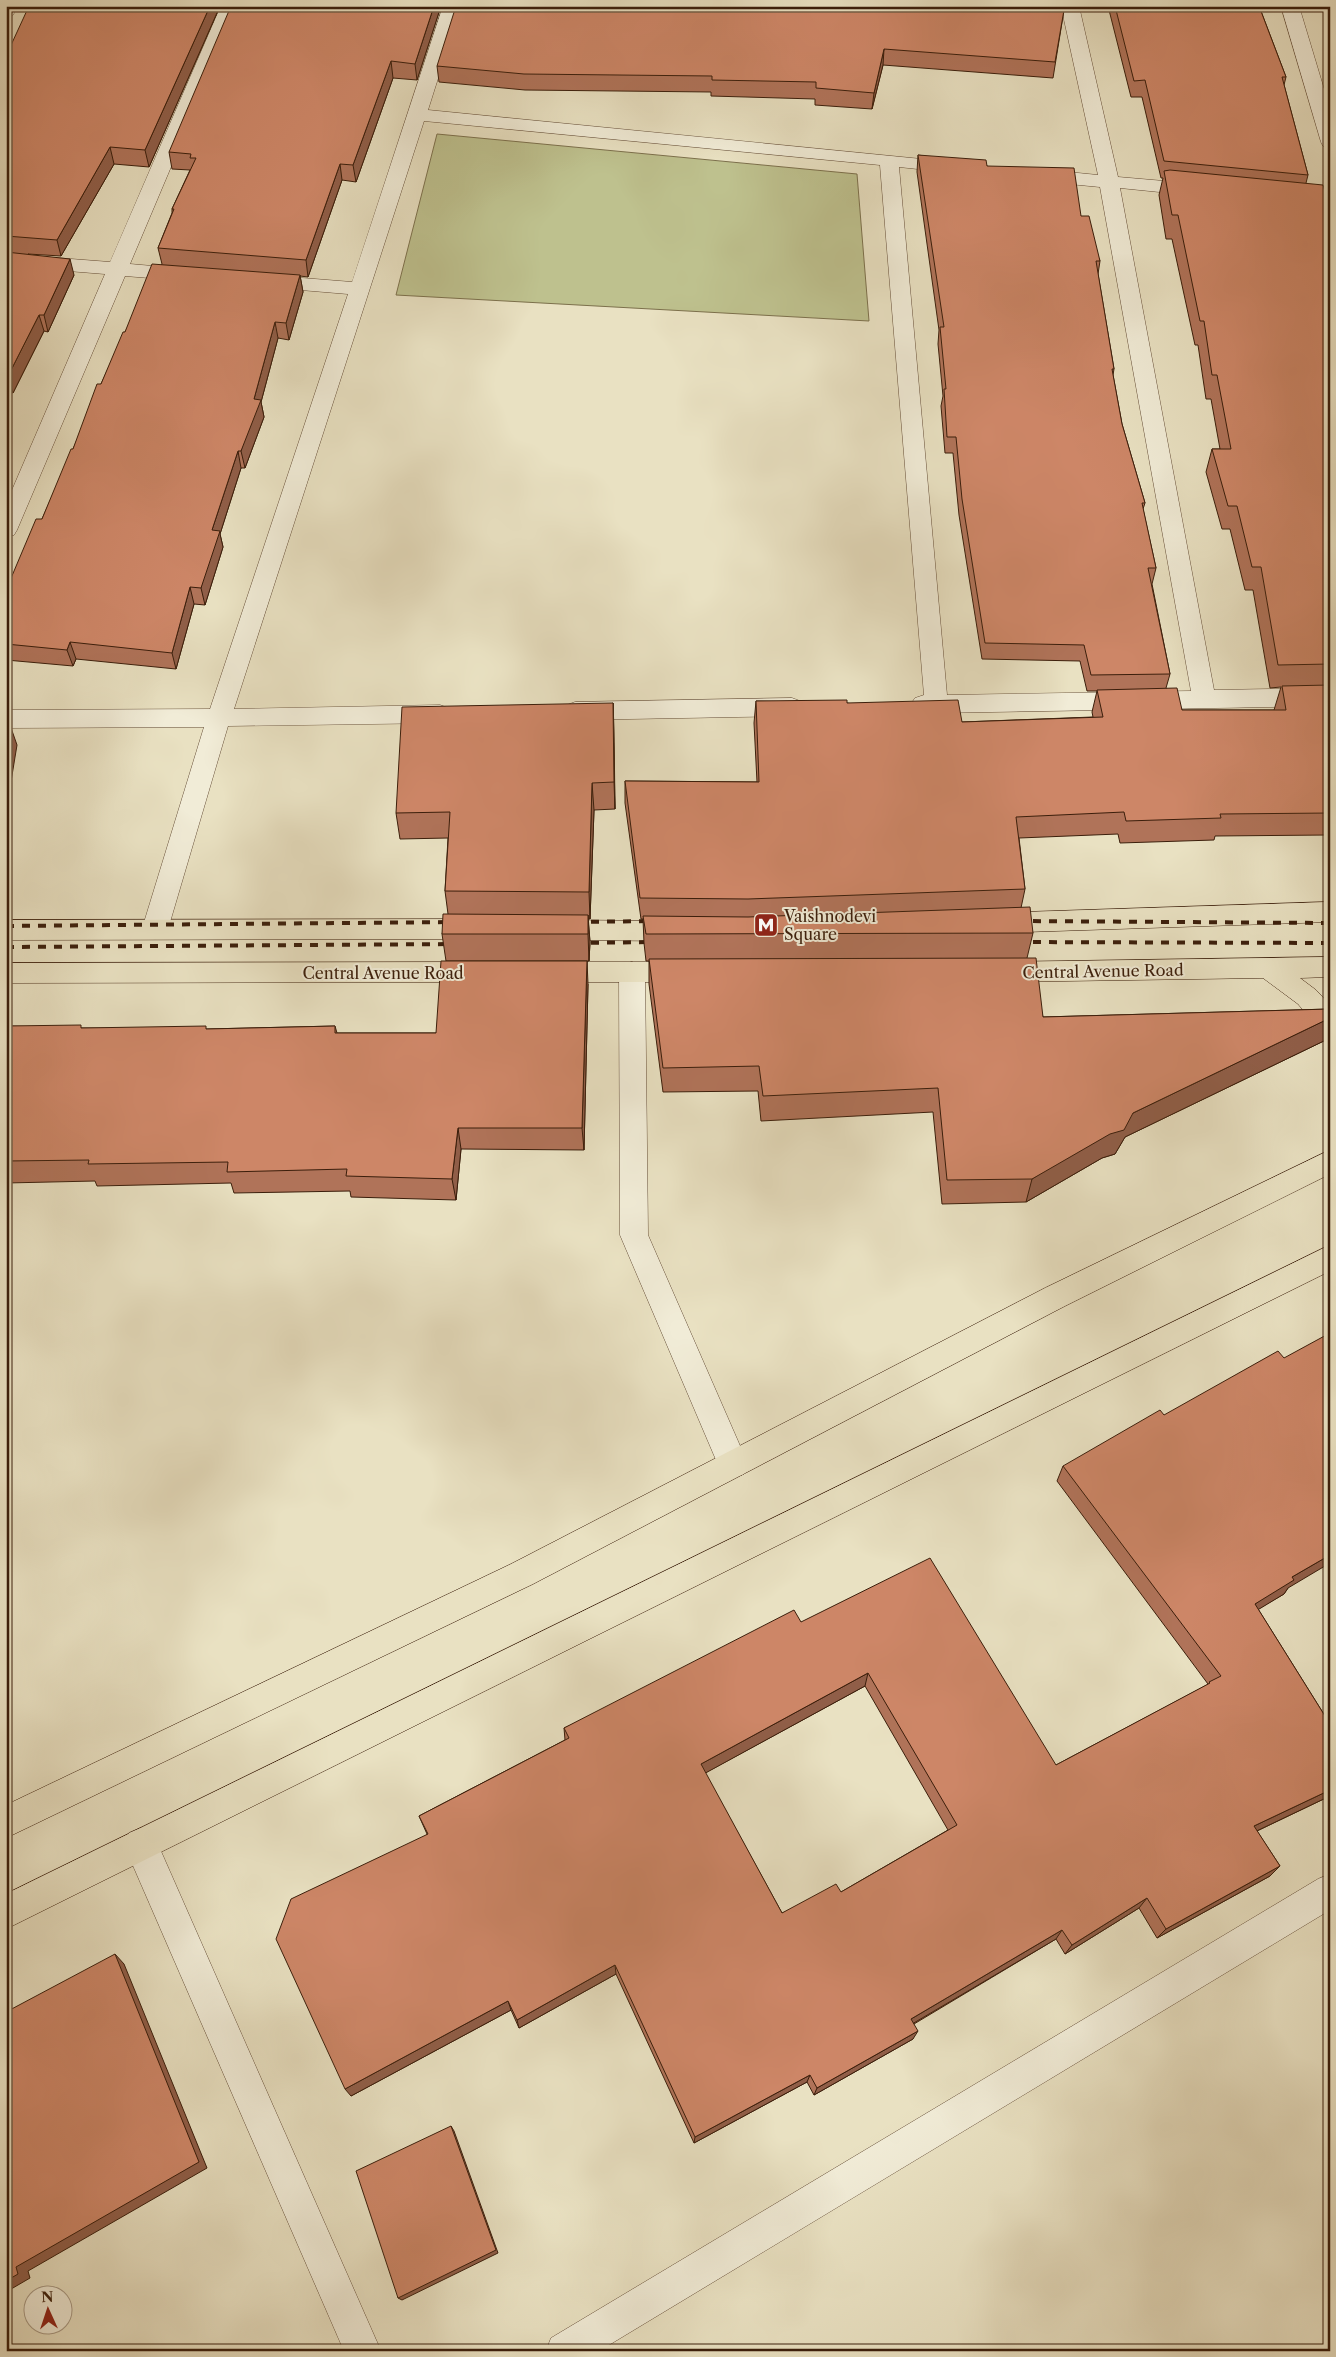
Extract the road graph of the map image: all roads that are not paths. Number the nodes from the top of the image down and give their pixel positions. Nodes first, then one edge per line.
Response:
1 (10, 6) edge
2 (230, 6) edge
3 (452, 6) edge
4 (868, 6) edge
5 (1290, 6) edge
6 (937, 11) edge
7 (6, 12) edge
8 (1066, 15) edge
9 (417, 115) junction
10 (1330, 142) edge
11 (889, 160) junction
12 (975, 168) edge
13 (1023, 173) edge
14 (1109, 181) junction
15 (1215, 191) edge
16 (6, 260) edge
17 (116, 269) junction
18 (204, 276) edge
19 (243, 280) edge
20 (360, 289) junction
21 (6, 530) edge
22 (1330, 697) edge
23 (1204, 699) junction
24 (936, 704) junction
25 (896, 705) edge
26 (817, 706) edge
27 (558, 712) edge
28 (458, 714) edge
29 (219, 718) junction
30 (6, 719) edge
31 (1330, 912) edge
32 (972, 924) edge
33 (155, 929) junction
34 (6, 930) edge
35 (498, 930) edge
36 (528, 930) edge
37 (708, 932) edge
38 (1330, 967) edge
39 (1269, 969) junction
40 (632, 972) junction
41 (710, 972) edge
42 (976, 972) edge
43 (6, 973) edge
44 (1330, 1024) edge
45 (1330, 1161) edge
46 (1330, 1257) edge
47 (733, 1464) junction
48 (6, 1822) edge
49 (141, 1845) junction
50 (1330, 1891) edge
51 (6, 1912) edge
52 (363, 2351) edge
53 (564, 2351) edge

1 - 7 street
2 - 17 street
3 - 9 street
4 - 6 street
5 - 10 street
8 - 14 street
9 - 11 street
9 - 20 street
11 - 12 street
11 - 24 street
13 - 14 street
14 - 15 street
14 - 23 street
16 - 17 street
17 - 18 street
17 - 21 street
19 - 20 street
20 - 29 street
22 - 23 street
23 - 24 street
24 - 25 street
26 - 27 street
28 - 29 street
29 - 30 street
29 - 33 street
31 - 32 main road
33 - 34 main road
33 - 35 main road
36 - 37 main road
38 - 39 main road, Central Avenue Road
39 - 42 main road, Central Avenue Road
39 - 44 main road
40 - 41 main road, Central Avenue Road
40 - 43 main road, Central Avenue Road
40 - 47 street
45 - 47 main road
46 - 49 main road
47 - 48 main road
49 - 51 main road
49 - 52 street
50 - 53 street

